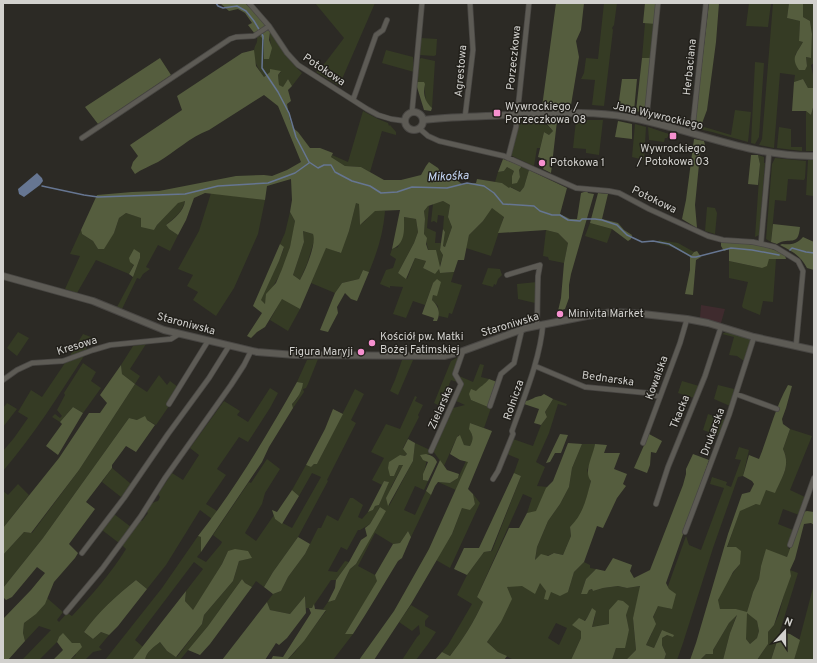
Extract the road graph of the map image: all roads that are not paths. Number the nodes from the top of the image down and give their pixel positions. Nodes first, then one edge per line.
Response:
1 (249, 3) edge
2 (258, 3) edge
3 (422, 3) edge
4 (470, 3) edge
5 (529, 3) edge
6 (658, 3) edge
7 (706, 3) edge
8 (254, 8) junction
9 (387, 20) dead end
10 (269, 26) junction
11 (353, 100) junction
12 (412, 112) junction
13 (518, 115) junction
14 (465, 117) junction
15 (423, 120) junction
16 (405, 121) junction
17 (645, 121) junction
18 (420, 129) junction
19 (690, 133) junction
20 (82, 138) dead end
21 (770, 152) junction
22 (814, 156) edge
23 (508, 158) junction
24 (761, 243) junction
25 (507, 275) dead end
26 (3, 276) edge
27 (687, 319) junction
28 (540, 325) junction
29 (721, 327) junction
30 (522, 329) junction
31 (164, 330) junction
32 (179, 334) junction
33 (754, 337) junction
34 (161, 340) junction
35 (208, 341) junction
36 (229, 346) junction
37 (796, 346) junction
38 (814, 350) edge
39 (251, 351) junction
40 (463, 351) junction
41 (535, 366) junction
42 (3, 380) edge
43 (736, 394) junction
44 (659, 396) junction
45 (169, 404) dead end
46 (490, 406) dead end
47 (777, 409) dead end
48 (643, 443) dead end
49 (431, 451) dead end
50 (814, 478) edge
51 (493, 479) dead end
52 (656, 504) dead end
53 (685, 532) dead end
54 (790, 545) dead end
55 (82, 553) dead end
56 (66, 612) dead end

1 - 8 street, Potokowa
2 - 8 street
3 - 12 street
4 - 14 street, Agrestowa
5 - 13 street, Porzeczkowa
6 - 17 street
7 - 19 street, Herbaciana
8 - 10 street, Potokowa
9 - 11 street
10 - 11 street, Potokowa
10 - 20 street
11 - 16 street, Potokowa
12 - 15 street
12 - 16 street
13 - 14 street, Jana Wywrockiego
13 - 17 street, Jana Wywrockiego
13 - 23 street, Porzeczkowa
14 - 15 street, Jana Wywrockiego
15 - 18 street
16 - 18 street
17 - 19 street, Jana Wywrockiego
18 - 23 street, Potokowa
19 - 21 street, Jana Wywrockiego
21 - 22 street, Jana Wywrockiego
21 - 24 street
23 - 24 street, Potokowa
24 - 37 street, Potokowa
25 - 28 street, Rolnicza
26 - 31 street, Staroniwska
27 - 28 street, Staroniwska
27 - 29 street, Staroniwska
27 - 44 street, Kowalska
28 - 30 street, Staroniwska
28 - 41 street, Rolnicza
29 - 33 street, Staroniwska
29 - 52 street, Tkacka
30 - 40 street, Staroniwska
30 - 46 street
31 - 32 street, Staroniwska
31 - 34 street
32 - 34 street, Kresowa
32 - 35 street, Staroniwska
33 - 37 street, Staroniwska
33 - 43 street, Drukarska
34 - 42 street, Kresowa
35 - 36 street, Staroniwska
35 - 45 street
36 - 39 street, Staroniwska
36 - 55 street
37 - 38 street, Staroniwska
39 - 40 street, Staroniwska
39 - 56 street
40 - 49 street, Zielarska
41 - 44 street, Bednarska
41 - 51 street, Rolnicza
43 - 47 street
43 - 53 street, Drukarska
44 - 48 street, Kowalska
50 - 54 street

